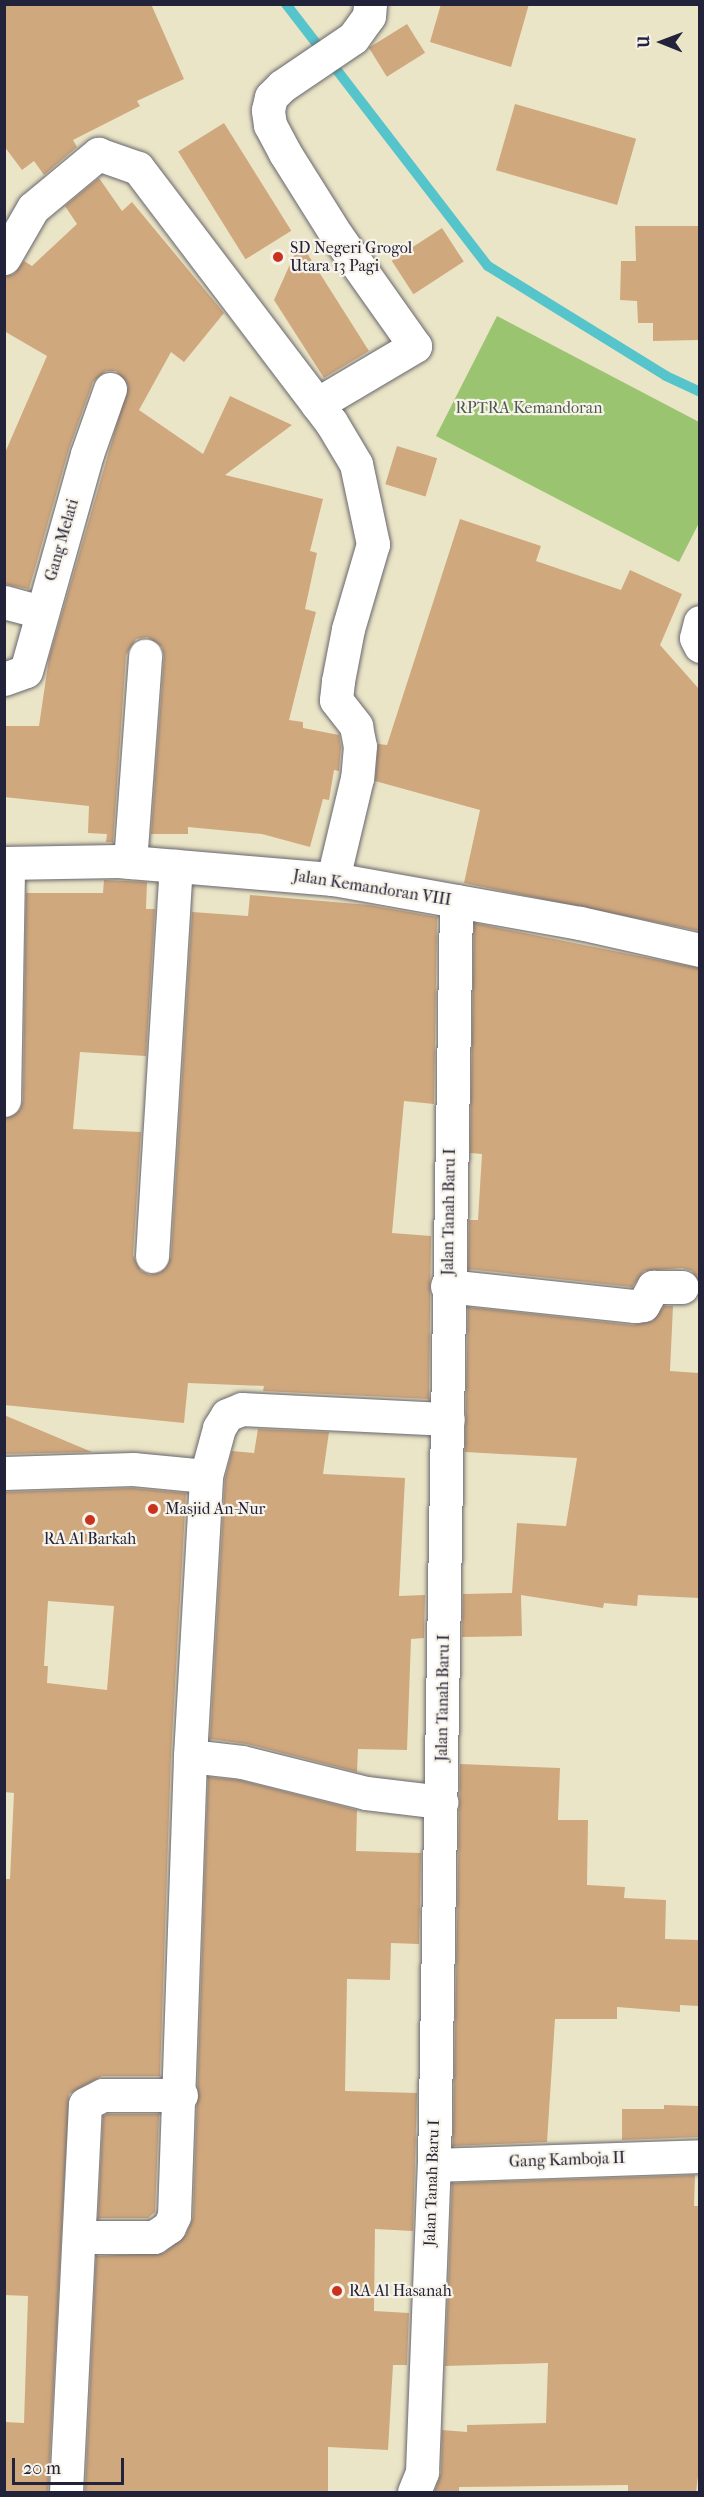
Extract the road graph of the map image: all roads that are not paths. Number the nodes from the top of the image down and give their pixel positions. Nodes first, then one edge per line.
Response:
1 (370, 4) edge
2 (4, 258) edge
3 (110, 389) dead end
4 (317, 404) junction
5 (4, 603) edge
6 (42, 612) junction
7 (699, 622) edge
8 (699, 646) edge
9 (145, 656) dead end
10 (4, 679) edge
11 (130, 862) junction
12 (6, 863) edge
13 (176, 866) junction
14 (333, 879) junction
15 (456, 901) junction
16 (699, 950) edge
17 (4, 1100) edge
18 (152, 1256) dead end
19 (447, 1286) junction
20 (682, 1287) dead end
21 (448, 1419) junction
22 (4, 1473) edge
23 (206, 1476) junction
24 (190, 1756) junction
25 (441, 1802) junction
26 (181, 2095) junction
27 (699, 2156) edge
28 (434, 2165) junction
29 (80, 2237) junction
30 (66, 2493) edge
31 (414, 2493) edge

1 - 4 street
2 - 4 street
3 - 6 street, Gang Melati
4 - 14 street
5 - 6 street
6 - 10 street, Gang Melati
7 - 8 street
9 - 11 street
11 - 12 street, Jalan Kemandoran VIII
11 - 13 street, Jalan Kemandoran VIII
12 - 17 street
13 - 14 street, Jalan Kemandoran VIII
13 - 18 street
14 - 15 street, Jalan Kemandoran VIII
15 - 16 street, Jalan Kemandoran VIII
15 - 19 street, Jalan Tanah Baru I
19 - 20 street
19 - 21 street, Jalan Tanah Baru I
21 - 23 street
21 - 25 street, Jalan Tanah Baru I
22 - 23 street
23 - 24 street
24 - 25 street
24 - 26 street
25 - 28 street, Jalan Tanah Baru I
26 - 29 street
26 - 29 street
27 - 28 street, Gang Kamboja II
28 - 31 street, Jalan Tanah Baru I
29 - 30 street

